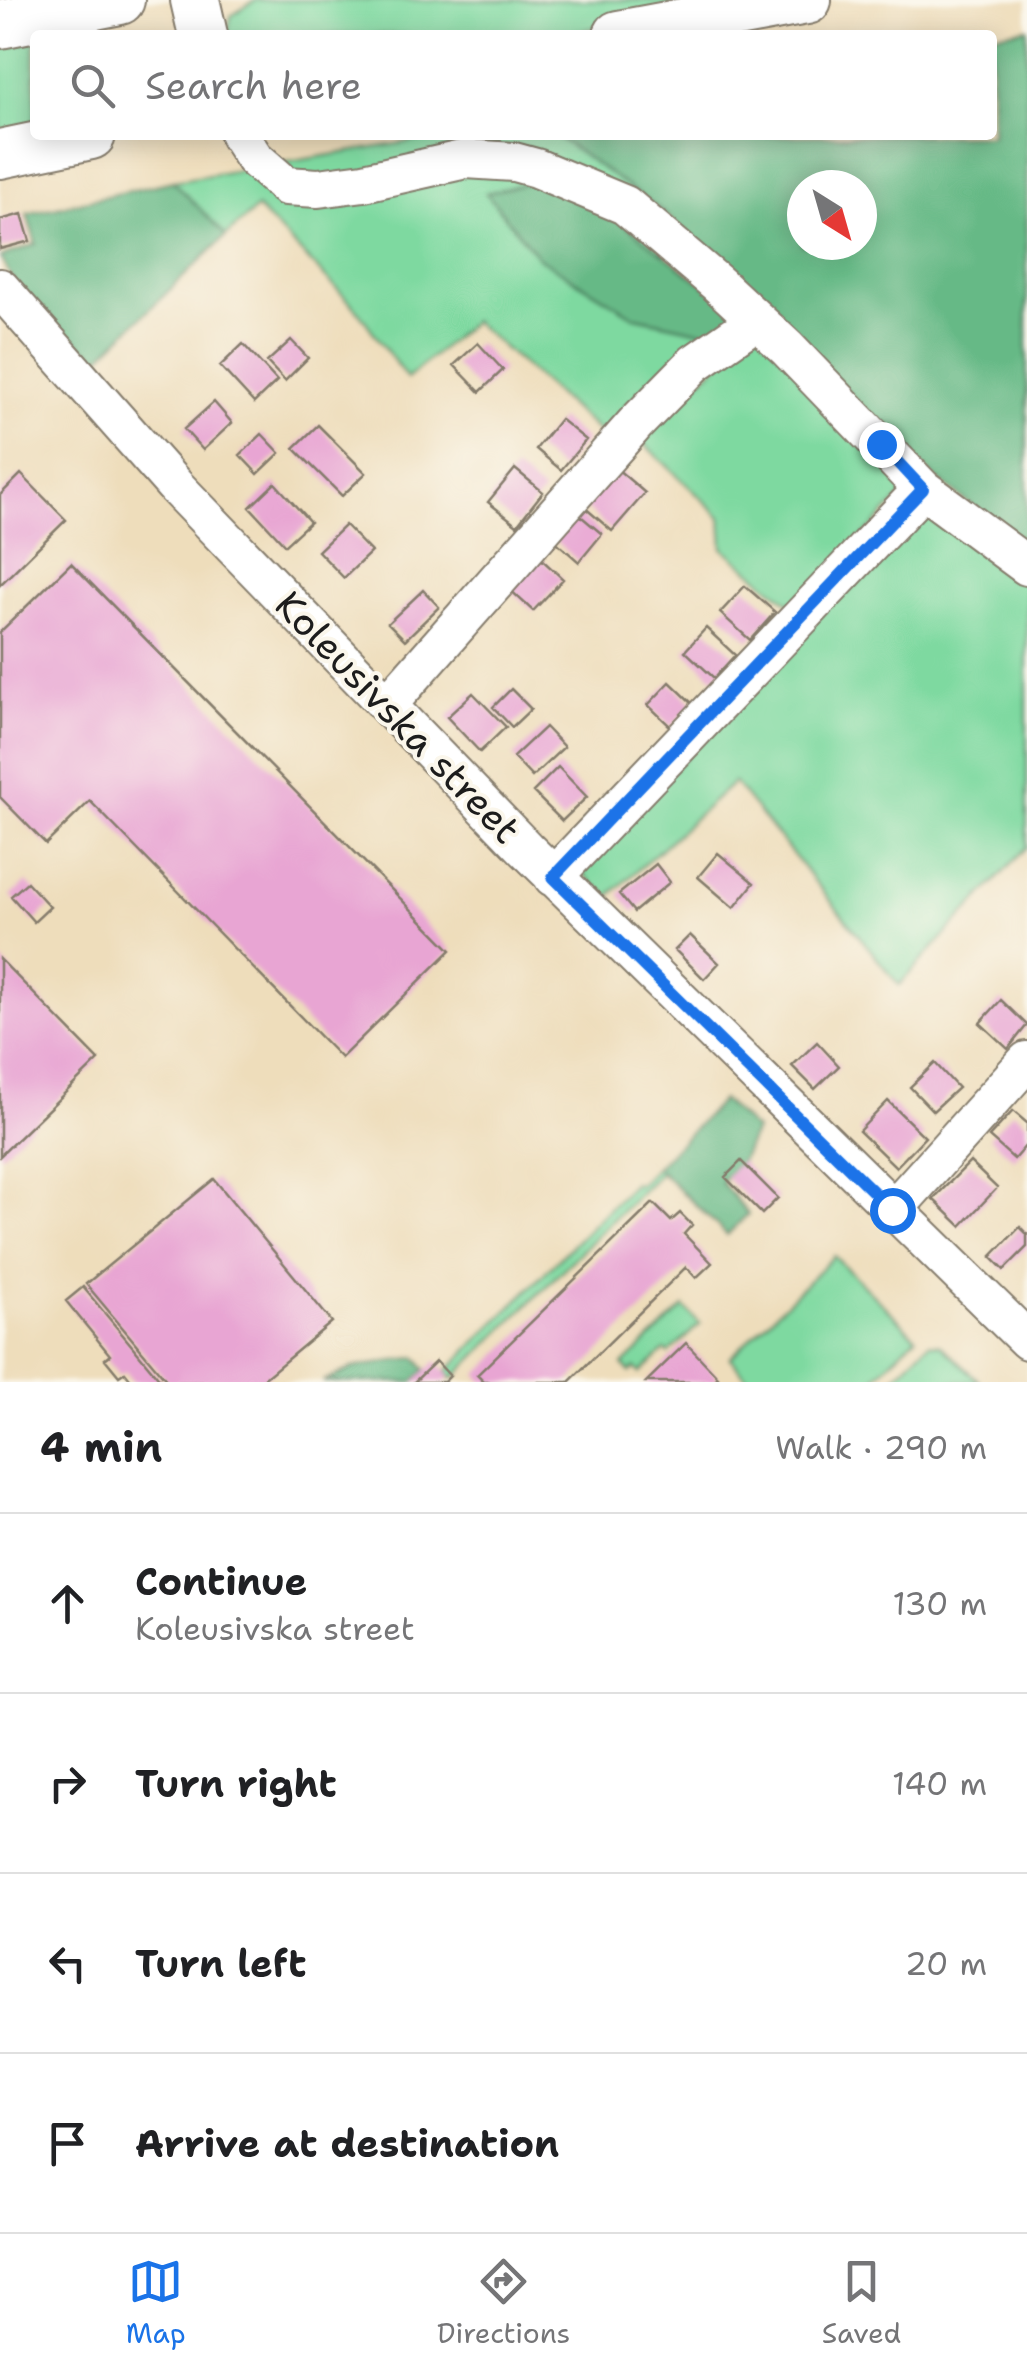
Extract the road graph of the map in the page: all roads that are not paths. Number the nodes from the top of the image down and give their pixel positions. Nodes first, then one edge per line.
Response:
1 (120, 0) edge
2 (195, 0) edge
3 (807, 0) edge
4 (0, 24) edge
5 (202, 30) edge
6 (645, 30) edge
7 (67, 140) edge
8 (242, 140) edge
9 (0, 154) edge
10 (0, 288) edge
11 (757, 320) junction
12 (923, 489) junction
13 (1027, 566) edge
14 (386, 706) junction
15 (553, 877) junction
16 (1027, 1062) edge
17 (892, 1210) junction
18 (1027, 1340) edge

1 - 4 main road
2 - 5 main road
3 - 6 main road
7 - 9 main road
8 - 11 street
10 - 14 street, Koleusivska street
11 - 12 street
11 - 14 street
12 - 13 street
12 - 15 street
14 - 15 street, Koleusivska street
15 - 17 street, Koleusivska street
16 - 17 street
17 - 18 street, Koleusivska street

